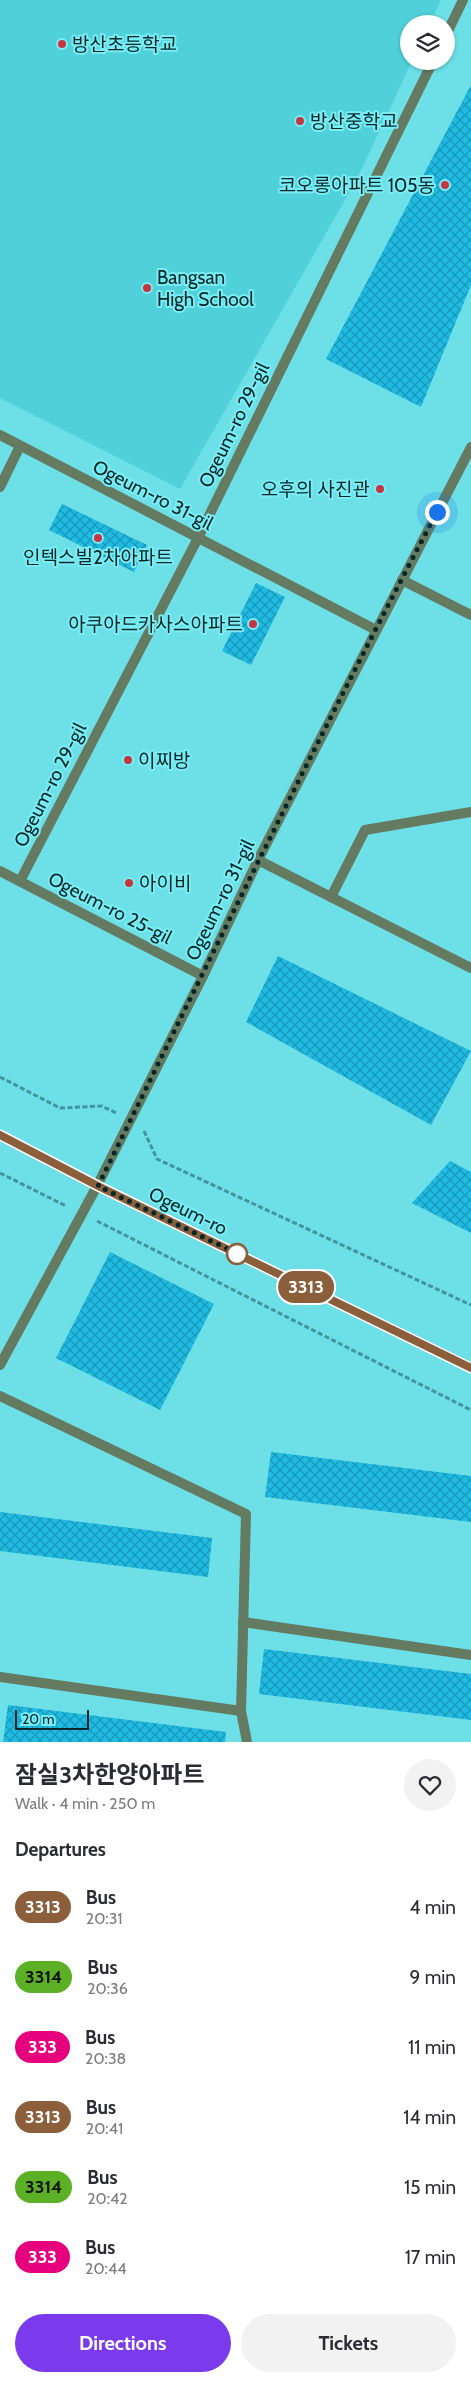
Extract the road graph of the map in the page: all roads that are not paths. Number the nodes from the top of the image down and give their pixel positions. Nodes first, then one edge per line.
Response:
1 (463, 0) edge
2 (455, 16) edge
3 (429, 70) edge
4 (0, 435) edge
5 (20, 446) junction
6 (471, 447) edge
7 (0, 487) edge
8 (198, 538) junction
9 (402, 580) junction
10 (471, 615) edge
11 (376, 630) junction
12 (471, 812) edge
13 (258, 860) junction
14 (0, 871) edge
15 (20, 881) junction
16 (331, 897) junction
17 (471, 968) edge
18 (203, 976) junction
19 (0, 1135) edge
20 (98, 1186) junction
21 (0, 1365) edge
22 (471, 1368) edge
23 (0, 1396) edge
24 (243, 1622) junction
25 (471, 1655) edge
26 (0, 1677) edge
27 (241, 1711) junction
28 (247, 1742) edge

1 - 2 street
3 - 8 street, Ogeum-ro 29-gil
4 - 5 street, Ogeum-ro 31-gil
5 - 7 street
5 - 8 street, Ogeum-ro 31-gil
6 - 9 street, Ogeum-ro 31-gil
8 - 11 street, Ogeum-ro 31-gil
8 - 15 street, Ogeum-ro 29-gil
9 - 10 street
9 - 11 street, Ogeum-ro 31-gil
11 - 13 street, Ogeum-ro 31-gil
12 - 16 street
13 - 16 street
13 - 18 street, Ogeum-ro 31-gil
14 - 15 street, Ogeum-ro 25-gil
15 - 18 street, Ogeum-ro 25-gil
16 - 17 street
18 - 20 street, Ogeum-ro 31-gil
19 - 20 main road, Ogeum-ro
20 - 21 street, Ogeum-ro 31-gil
20 - 22 main road, Ogeum-ro
23 - 24 street
24 - 25 street
24 - 27 street
26 - 27 street
27 - 28 street

